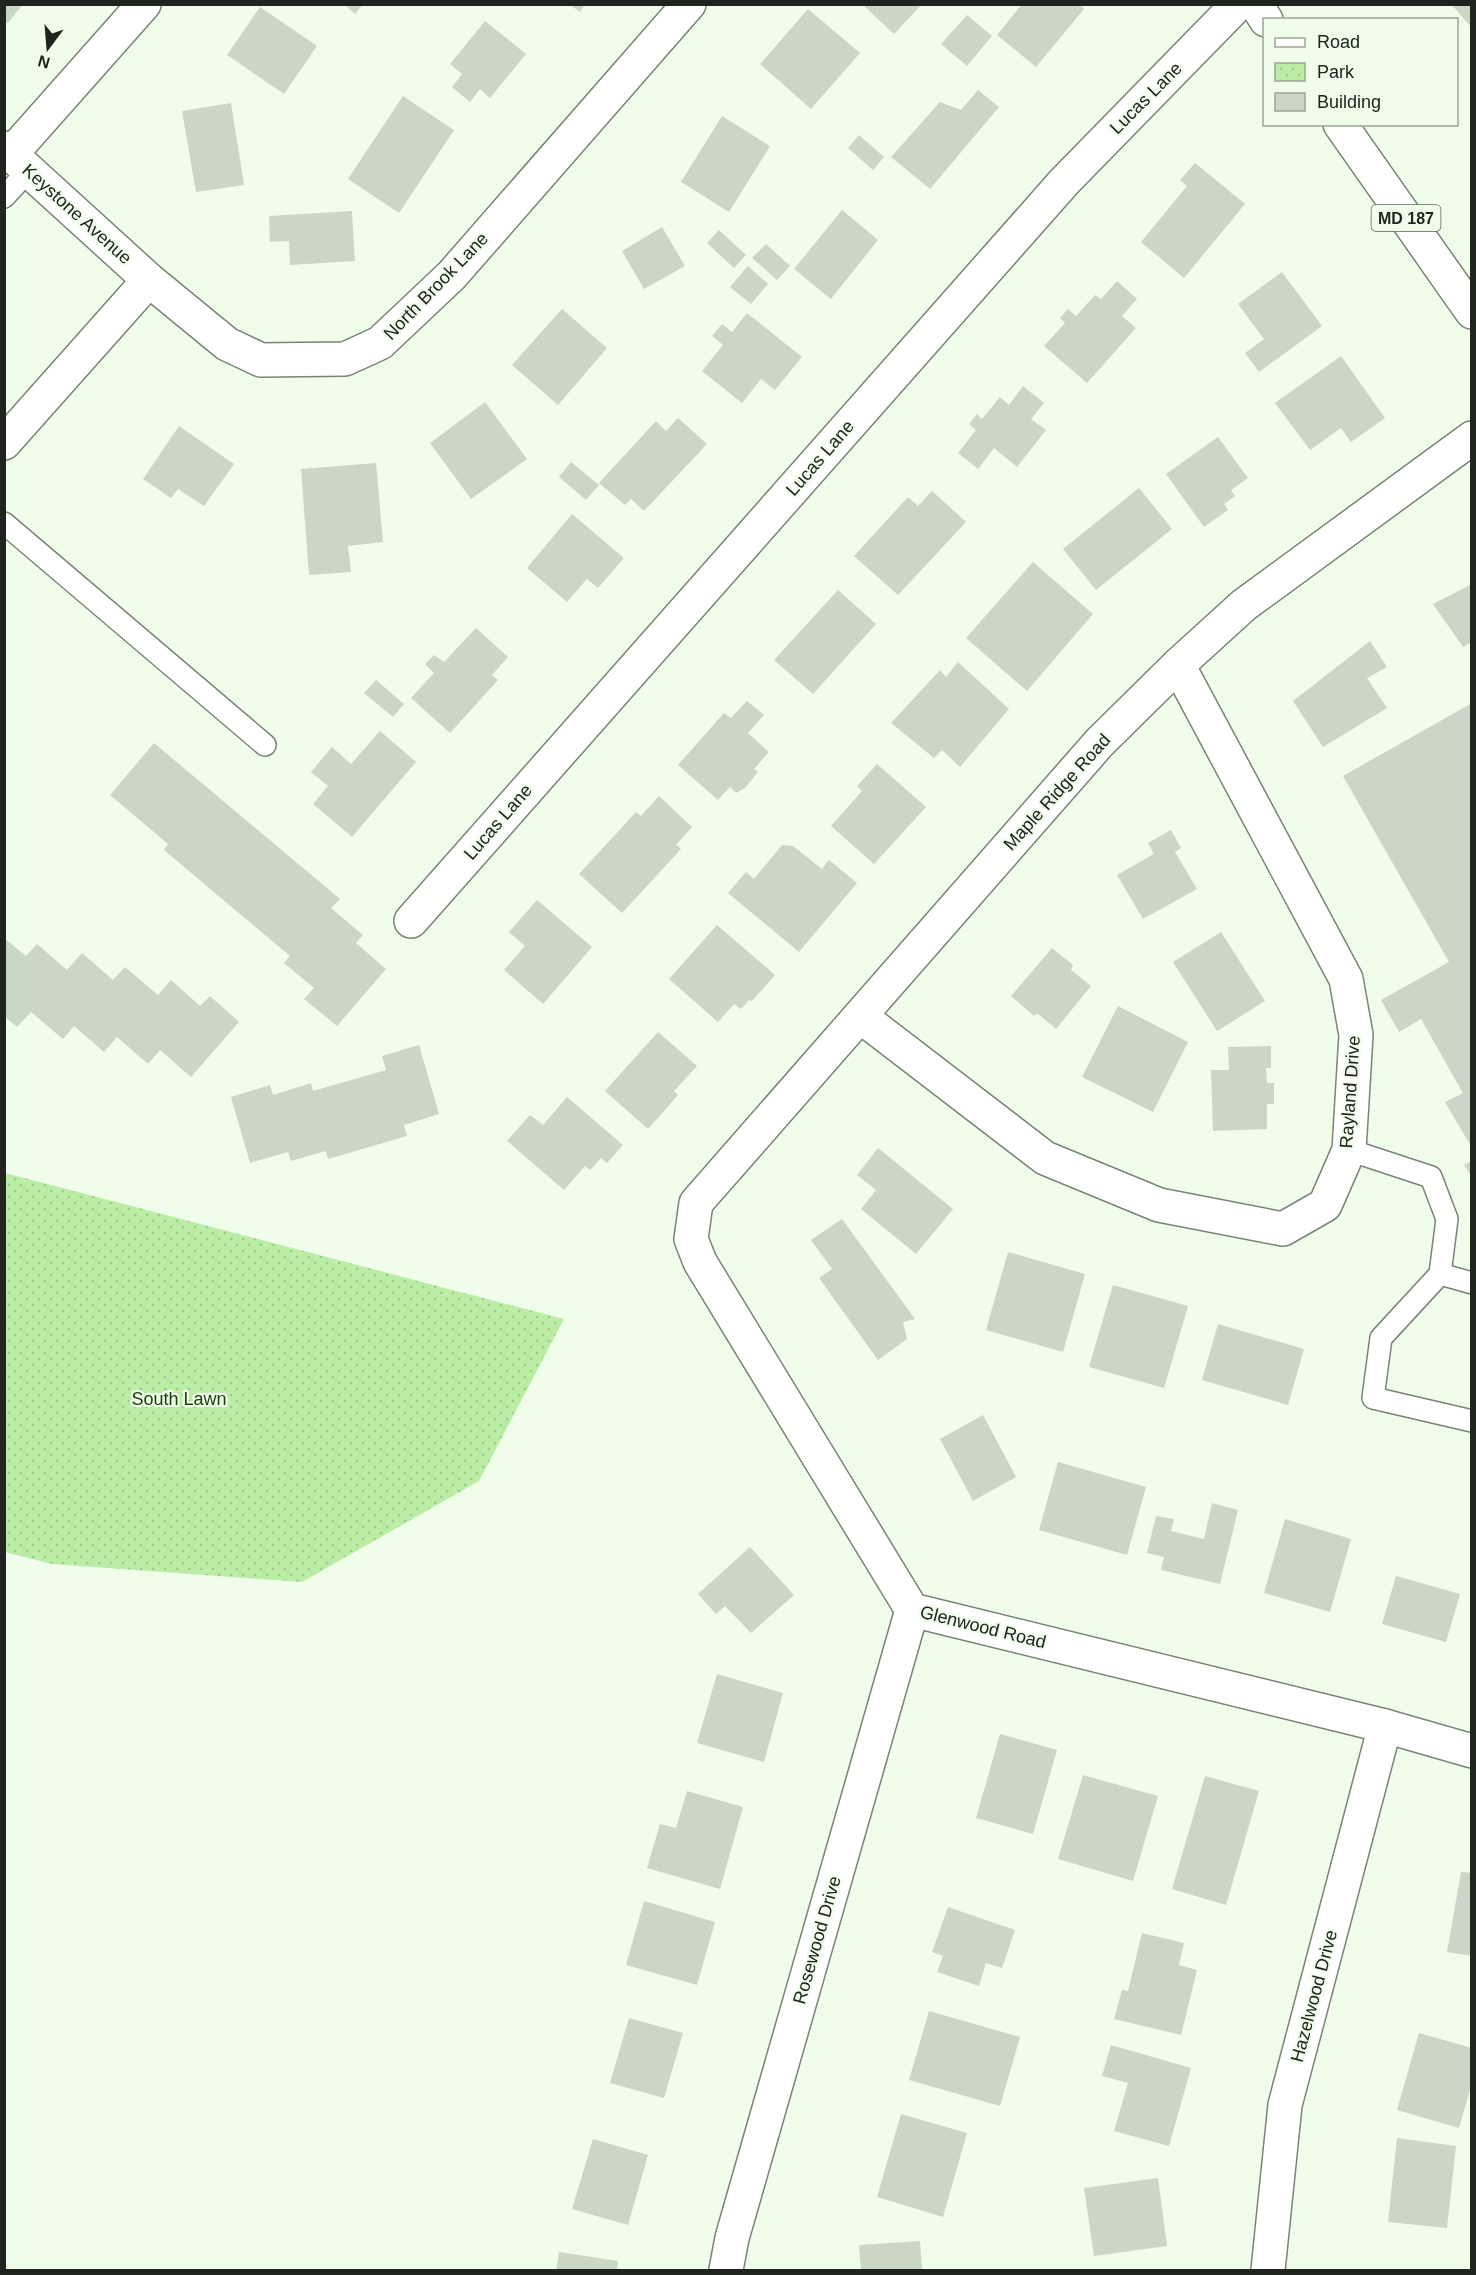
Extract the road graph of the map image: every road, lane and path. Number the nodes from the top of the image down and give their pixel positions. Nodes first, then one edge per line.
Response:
1 (144, 4) edge
2 (689, 4) edge
3 (1239, 4) edge
4 (1256, 4) edge
5 (1265, 18) edge
6 (1341, 126) edge
7 (15, 157) edge
8 (4, 197) edge
9 (149, 280) junction
10 (1472, 312) edge
11 (1472, 438) edge
12 (4, 443) edge
13 (4, 523) edge
14 (1178, 665) junction
15 (265, 745) dead end
16 (411, 921) dead end
17 (860, 1016) junction
18 (1349, 1150) junction
19 (696, 1203) joint
20 (1440, 1274) junction
21 (1472, 1283) edge
22 (1472, 1421) edge
23 (912, 1610) junction
24 (1385, 1726) junction
25 (1472, 1750) edge
26 (726, 2271) edge
27 (1268, 2271) edge

1 - 7 street
2 - 9 street, North Brook Lane
3 - 16 street, Lucas Lane
4 - 5 street
6 - 10 street, MD 187
7 - 8 lane
7 - 9 street, Keystone Avenue
9 - 12 street
11 - 14 street, Maple Ridge Road
13 - 15 lane
14 - 17 street, Maple Ridge Road
14 - 18 street, Rayland Drive
17 - 18 street, Rayland Drive
17 - 19 street, Maple Ridge Road
18 - 20 lane
19 - 23 street, Glenwood Road
20 - 21 lane
20 - 22 lane
23 - 24 street, Glenwood Road
23 - 26 street, Rosewood Drive
24 - 25 street, Glenwood Road
24 - 27 street, Hazelwood Drive

